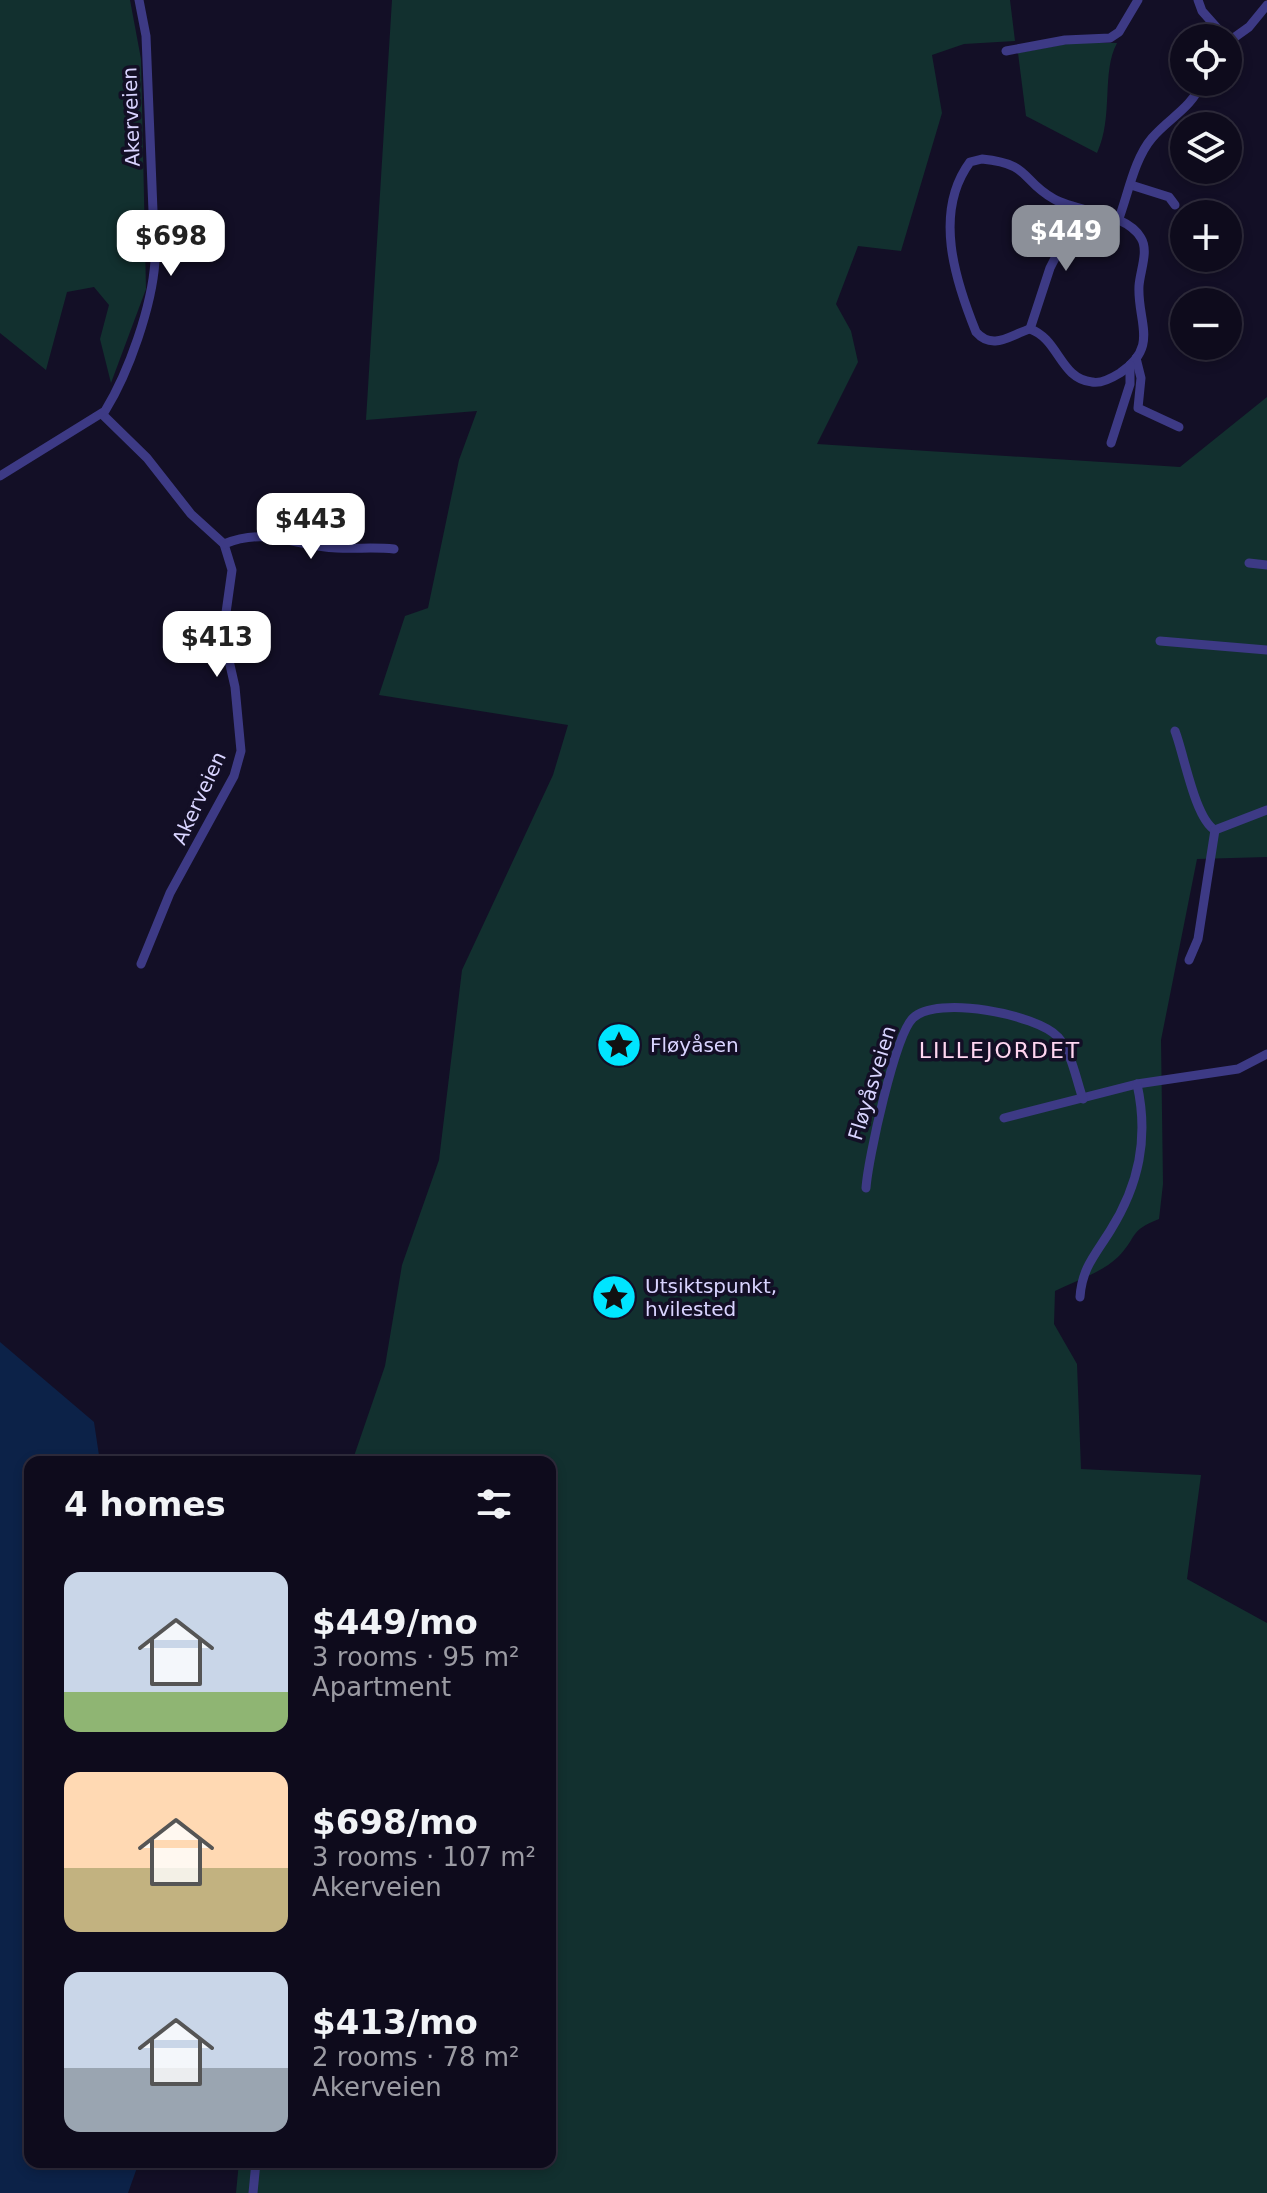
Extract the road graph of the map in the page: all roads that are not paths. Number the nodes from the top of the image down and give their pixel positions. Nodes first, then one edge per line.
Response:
1 (139, 0) edge
2 (1138, 0) edge
3 (1198, 0) edge
4 (1267, 5) edge
5 (1214, 24) edge
6 (1242, 31) edge
7 (1006, 51) dead end
8 (1194, 96) edge
9 (1131, 185) junction
10 (1171, 200) edge
11 (1080, 209) junction
12 (1118, 221) junction
13 (1030, 329) junction
14 (1133, 362) junction
15 (102, 414) junction
16 (1179, 427) dead end
17 (1111, 443) dead end
18 (0, 476) edge
19 (224, 544) junction
20 (394, 549) dead end
21 (1249, 563) dead end
22 (1267, 565) edge
23 (1160, 641) dead end
24 (1267, 650) edge
25 (1175, 731) dead end
26 (1267, 810) edge
27 (1215, 830) junction
28 (1189, 960) dead end
29 (141, 964) dead end
30 (1267, 1054) edge
31 (1137, 1084) junction
32 (1083, 1099) junction
33 (1004, 1118) dead end
34 (866, 1188) dead end
35 (1080, 1297) dead end
36 (255, 2168) edge
37 (253, 2193) edge

1 - 15 street, Akerveien
2 - 7 street
3 - 5 street
4 - 6 street
8 - 9 street
9 - 10 street
9 - 12 street
11 - 12 street
11 - 13 street
11 - 13 street
12 - 14 street
13 - 14 street
14 - 16 street
14 - 17 street
15 - 18 street, Akerveien
15 - 19 street
19 - 20 street
19 - 29 street, Akerveien
21 - 22 street
23 - 24 street
25 - 27 street
26 - 27 street
27 - 28 street
30 - 31 street
31 - 32 street
31 - 35 street
32 - 33 street
32 - 34 street, Fløyåsveien
36 - 37 street

